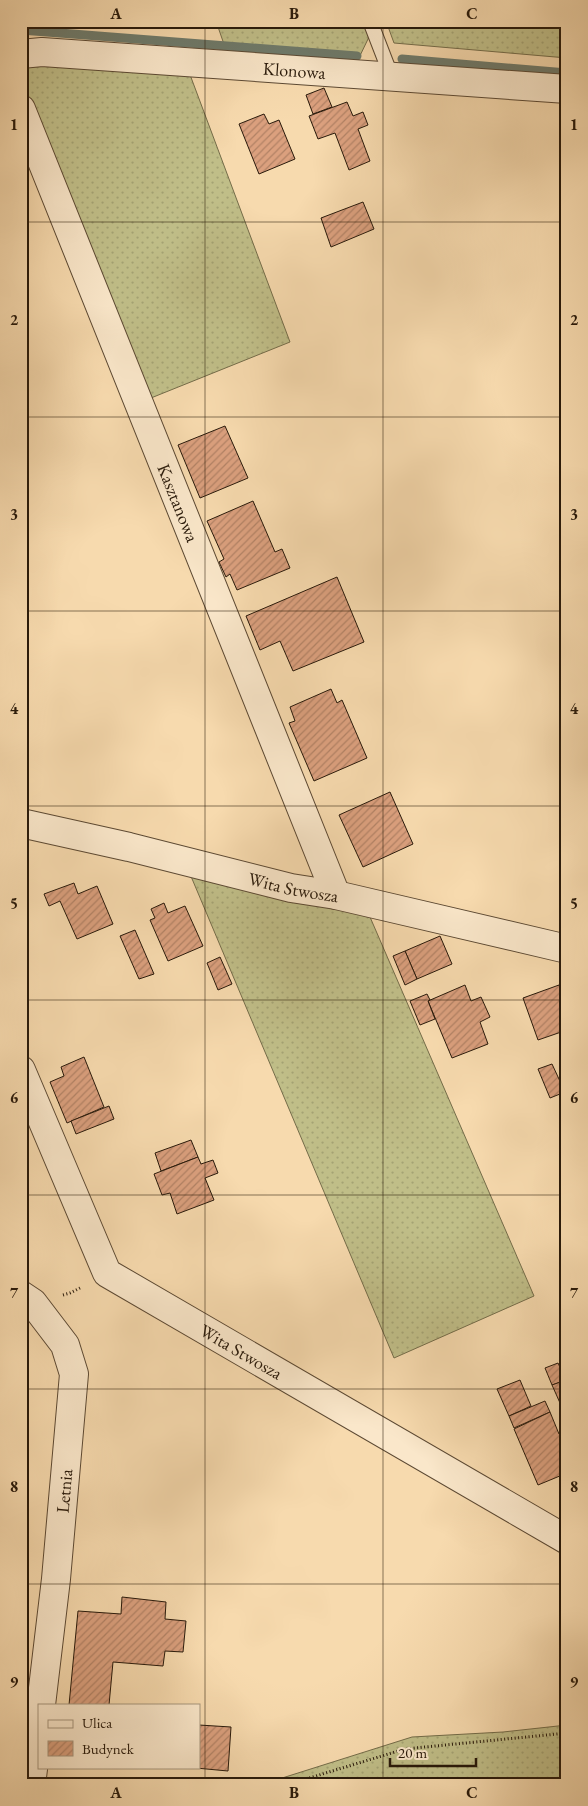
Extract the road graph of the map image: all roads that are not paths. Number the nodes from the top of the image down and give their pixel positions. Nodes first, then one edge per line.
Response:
1 (370, 21) edge
2 (21, 54) edge
3 (392, 78) junction
4 (567, 89) edge
5 (21, 109) edge
6 (21, 823) edge
7 (336, 895) junction
8 (567, 949) edge
9 (21, 1070) edge
10 (27, 1299) edge
11 (567, 1540) edge
12 (41, 1704) edge
13 (38, 1729) edge
14 (31, 1785) edge

1 - 3 lane
2 - 3 street, Klonowa
3 - 4 street, Klonowa
5 - 7 street, Kasztanowa
6 - 7 street, Wita Stwosza
7 - 8 street, Wita Stwosza
9 - 11 street, Wita Stwosza
10 - 12 street, Letnia
13 - 14 street

